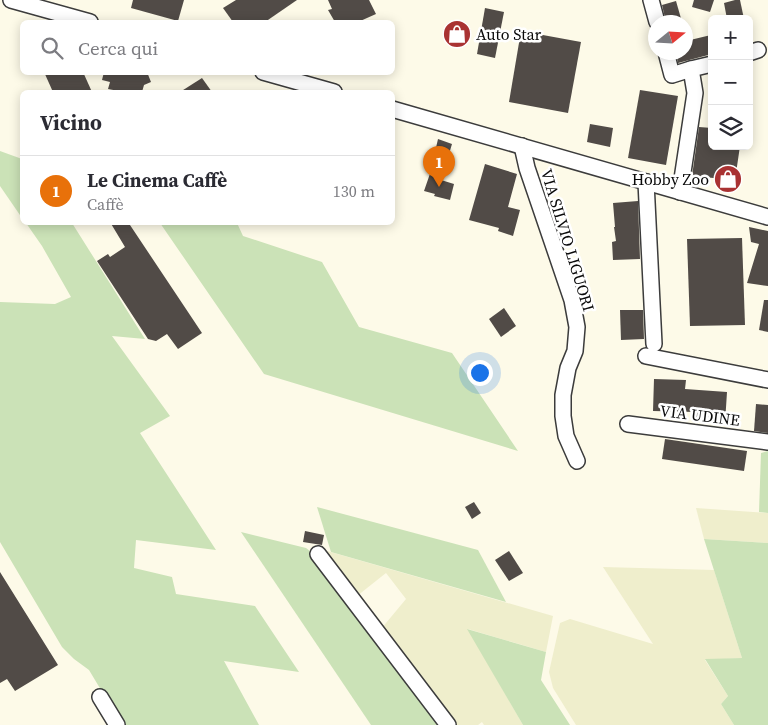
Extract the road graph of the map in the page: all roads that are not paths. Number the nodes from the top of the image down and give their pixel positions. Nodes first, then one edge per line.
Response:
1 (11, 0) edge
2 (651, 0) edge
3 (655, 15) edge
4 (83, 20) edge
5 (668, 60) edge
6 (708, 65) edge
7 (691, 70) junction
8 (274, 75) edge
9 (327, 90) edge
10 (395, 110) edge
11 (522, 146) junction
12 (646, 182) junction
13 (680, 192) junction
14 (768, 217) edge
15 (768, 380) edge
16 (628, 424) dead end
17 (768, 442) edge
18 (577, 461) dead end
19 (318, 554) dead end
20 (100, 697) dead end
21 (117, 725) edge
22 (448, 725) edge

1 - 4 street
2 - 3 street
5 - 7 street
6 - 7 street
7 - 13 street
8 - 9 street
10 - 11 street
11 - 12 street
11 - 18 street, VIA SILVIO LIGUORI
12 - 13 street
12 - 15 street
13 - 14 street
16 - 17 street, VIA UDINE
19 - 22 street
20 - 21 street

